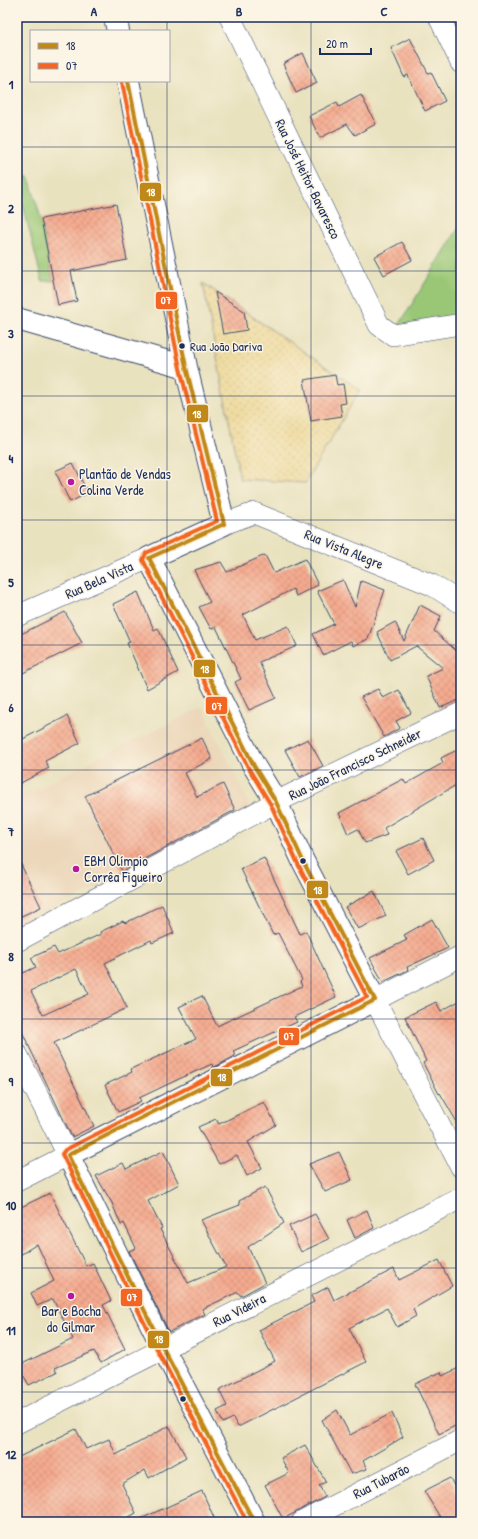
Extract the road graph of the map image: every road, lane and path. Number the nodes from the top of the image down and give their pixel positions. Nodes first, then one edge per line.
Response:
1 (115, 17) edge
2 (230, 17) edge
3 (439, 17) edge
4 (118, 30) edge
5 (461, 63) edge
6 (128, 82) edge
7 (17, 319) edge
8 (461, 324) edge
9 (186, 367) junction
10 (224, 524) junction
11 (149, 558) junction
12 (461, 603) edge
13 (17, 616) edge
14 (461, 713) edge
15 (276, 802) junction
16 (17, 941) edge
17 (461, 956) edge
18 (375, 1000) junction
19 (17, 1054) edge
20 (68, 1155) junction
21 (461, 1167) edge
22 (17, 1181) edge
23 (461, 1198) edge
24 (164, 1348) junction
25 (17, 1423) edge
26 (461, 1440) edge
27 (254, 1522) edge
28 (302, 1522) edge

1 - 4 street
2 - 8 street, Rua José Heitor Bavaresco
3 - 5 street
6 - 9 street
7 - 9 street
9 - 10 street
10 - 11 street, Rua Bela Vista
10 - 12 street, Rua Vista Alegre
11 - 13 street, Rua Bela Vista
11 - 15 street
14 - 15 street, Rua João Francisco Schneider
15 - 16 street, Rua João Francisco Schneider
15 - 18 street
17 - 18 street
18 - 20 street
18 - 21 street
19 - 20 street
20 - 22 street
20 - 24 street
23 - 24 street, Rua Videira
24 - 25 street, Rua Videira
24 - 27 street
26 - 28 street, Rua Tubarão

